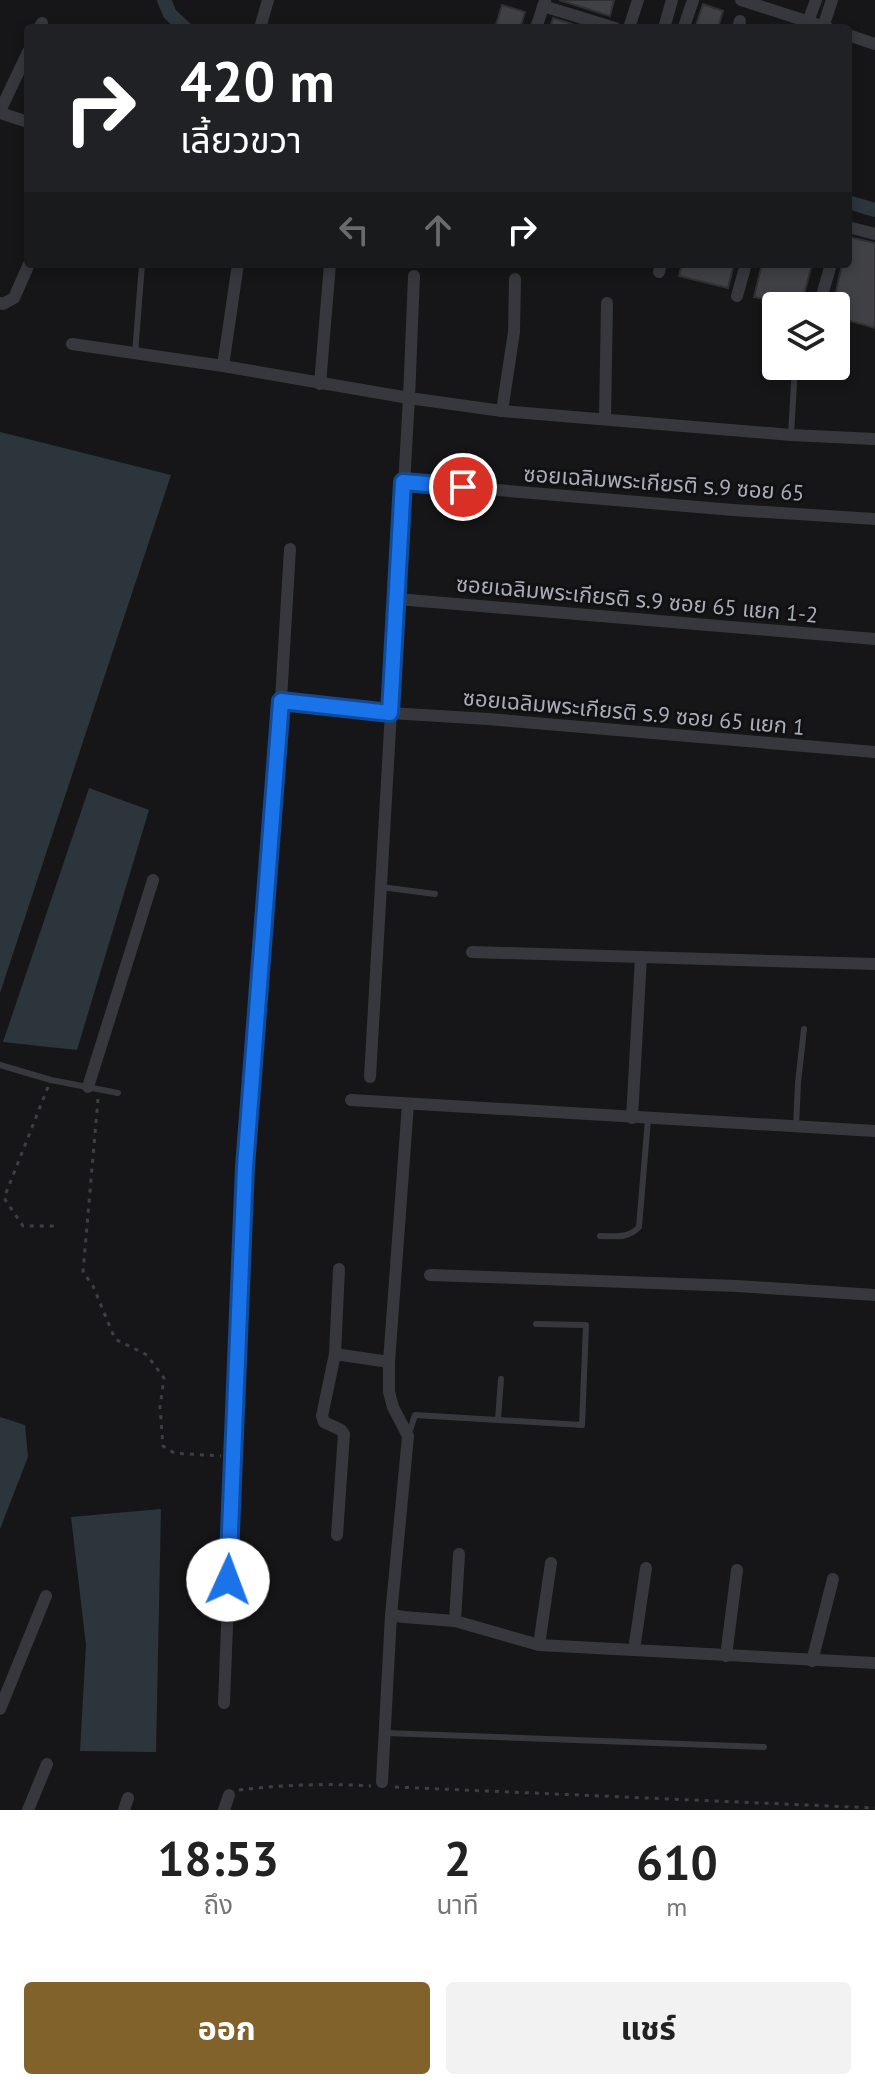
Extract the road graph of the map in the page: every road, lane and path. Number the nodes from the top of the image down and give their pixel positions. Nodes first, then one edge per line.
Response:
1 (268, 0) edge
2 (638, 0) edge
3 (672, 0) edge
4 (693, 0) edge
5 (741, 0) edge
6 (816, 0) edge
7 (832, 0) edge
8 (544, 3) edge
9 (808, 22) junction
10 (261, 24) edge
11 (537, 24) edge
12 (604, 24) edge
13 (630, 24) edge
14 (665, 24) edge
15 (685, 24) dead end
16 (815, 24) edge
17 (827, 24) edge
18 (852, 36) edge
19 (875, 44) edge
20 (24, 61) edge
21 (0, 112) edge
22 (24, 121) edge
23 (852, 228) edge
24 (875, 234) edge
25 (27, 268) edge
26 (142, 268) edge
27 (237, 268) edge
28 (330, 268) edge
29 (745, 268) edge
30 (830, 268) edge
31 (414, 276) dead end
32 (515, 279) dead end
33 (823, 292) edge
34 (737, 296) dead end
35 (0, 303) edge
36 (607, 303) dead end
37 (72, 344) dead end
38 (135, 354) junction
39 (223, 366) junction
40 (794, 380) edge
41 (320, 384) junction
42 (409, 398) junction
43 (502, 411) junction
44 (605, 419) junction
45 (791, 435) junction
46 (875, 439) edge
47 (403, 482) junction
48 (875, 519) edge
49 (290, 549) dead end
50 (397, 599) junction
51 (875, 639) edge
52 (281, 701) junction
53 (390, 713) junction
54 (875, 752) edge
55 (153, 880) dead end
56 (381, 887) junction
57 (435, 894) dead end
58 (472, 952) dead end
59 (641, 957) junction
60 (875, 964) edge
61 (804, 1029) dead end
62 (0, 1065) edge
63 (370, 1077) dead end
64 (51, 1080) junction
65 (93, 1088) junction
66 (118, 1093) dead end
67 (351, 1100) dead end
68 (408, 1104) junction
69 (632, 1118) junction
70 (648, 1119) junction
71 (796, 1127) junction
72 (875, 1131) edge
73 (54, 1226) dead end
74 (600, 1236) dead end
75 (339, 1269) dead end
76 (430, 1275) dead end
77 (875, 1295) edge
78 (536, 1324) dead end
79 (335, 1354) junction
80 (389, 1362) junction
81 (501, 1379) dead end
82 (498, 1420) junction
83 (408, 1436) junction
84 (233, 1456) junction
85 (337, 1535) dead end
86 (459, 1554) dead end
87 (551, 1563) dead end
88 (646, 1568) dead end
89 (737, 1570) dead end
90 (833, 1579) dead end
91 (46, 1596) dead end
92 (391, 1615) junction
93 (455, 1621) junction
94 (539, 1645) junction
95 (634, 1650) junction
96 (726, 1656) junction
97 (812, 1661) junction
98 (875, 1663) edge
99 (224, 1703) dead end
100 (0, 1709) edge
101 (385, 1733) junction
102 (764, 1747) dead end
103 (47, 1764) dead end
104 (381, 1784) joint
105 (397, 1787) dead end
106 (229, 1795) joint
107 (875, 1808) edge
108 (28, 1810) edge
109 (224, 1810) edge

1 - 10 street
2 - 13 street
3 - 14 street
4 - 15 street
5 - 9 street
6 - 9 street
7 - 17 street
8 - 11 street
8 - 12 street
9 - 16 street
18 - 19 street
20 - 21 street
21 - 22 street
23 - 24 street
25 - 35 street
26 - 38 lane
27 - 39 street
28 - 41 street
29 - 34 street
30 - 33 street
31 - 42 street
32 - 43 street
36 - 44 street
37 - 38 street
38 - 39 street
39 - 41 street
40 - 45 lane
41 - 42 street
42 - 43 street
42 - 47 street
43 - 44 street
44 - 45 street
45 - 46 street
47 - 48 street, ซอยเฉลิมพระเกียรติ ร.9 ซอย 65
47 - 50 street
49 - 52 street
50 - 51 street, ซอยเฉลิมพระเกียรติ ร.9 ซอย 65 แยก 1-2
50 - 53 street
52 - 53 street, ซอยเฉลิมพระเกียรติ ร.9 ซอย 65 แยก 1
52 - 84 street
53 - 54 street, ซอยเฉลิมพระเกียรติ ร.9 ซอย 65 แยก 1
53 - 56 street
55 - 65 street
56 - 57 lane
56 - 63 street
58 - 59 street
59 - 60 street
59 - 69 street
61 - 71 lane
62 - 64 lane
64 - 65 lane
64 - 73 path
65 - 66 lane
65 - 84 path
67 - 68 street
68 - 69 street
68 - 80 street
69 - 70 street
70 - 71 street
70 - 74 lane
71 - 72 street
75 - 79 street
76 - 77 street
78 - 82 lane
79 - 80 street
79 - 85 street
80 - 83 street
81 - 82 lane
82 - 83 lane
83 - 92 street
84 - 99 street
86 - 93 street
87 - 94 street
88 - 95 street
89 - 96 street
90 - 97 street
91 - 100 street
92 - 93 street
92 - 101 street
93 - 94 street
94 - 95 street
95 - 96 street
96 - 97 street
97 - 98 street
101 - 102 lane
101 - 104 street
103 - 108 street
104 - 106 path
105 - 107 path
106 - 109 street

